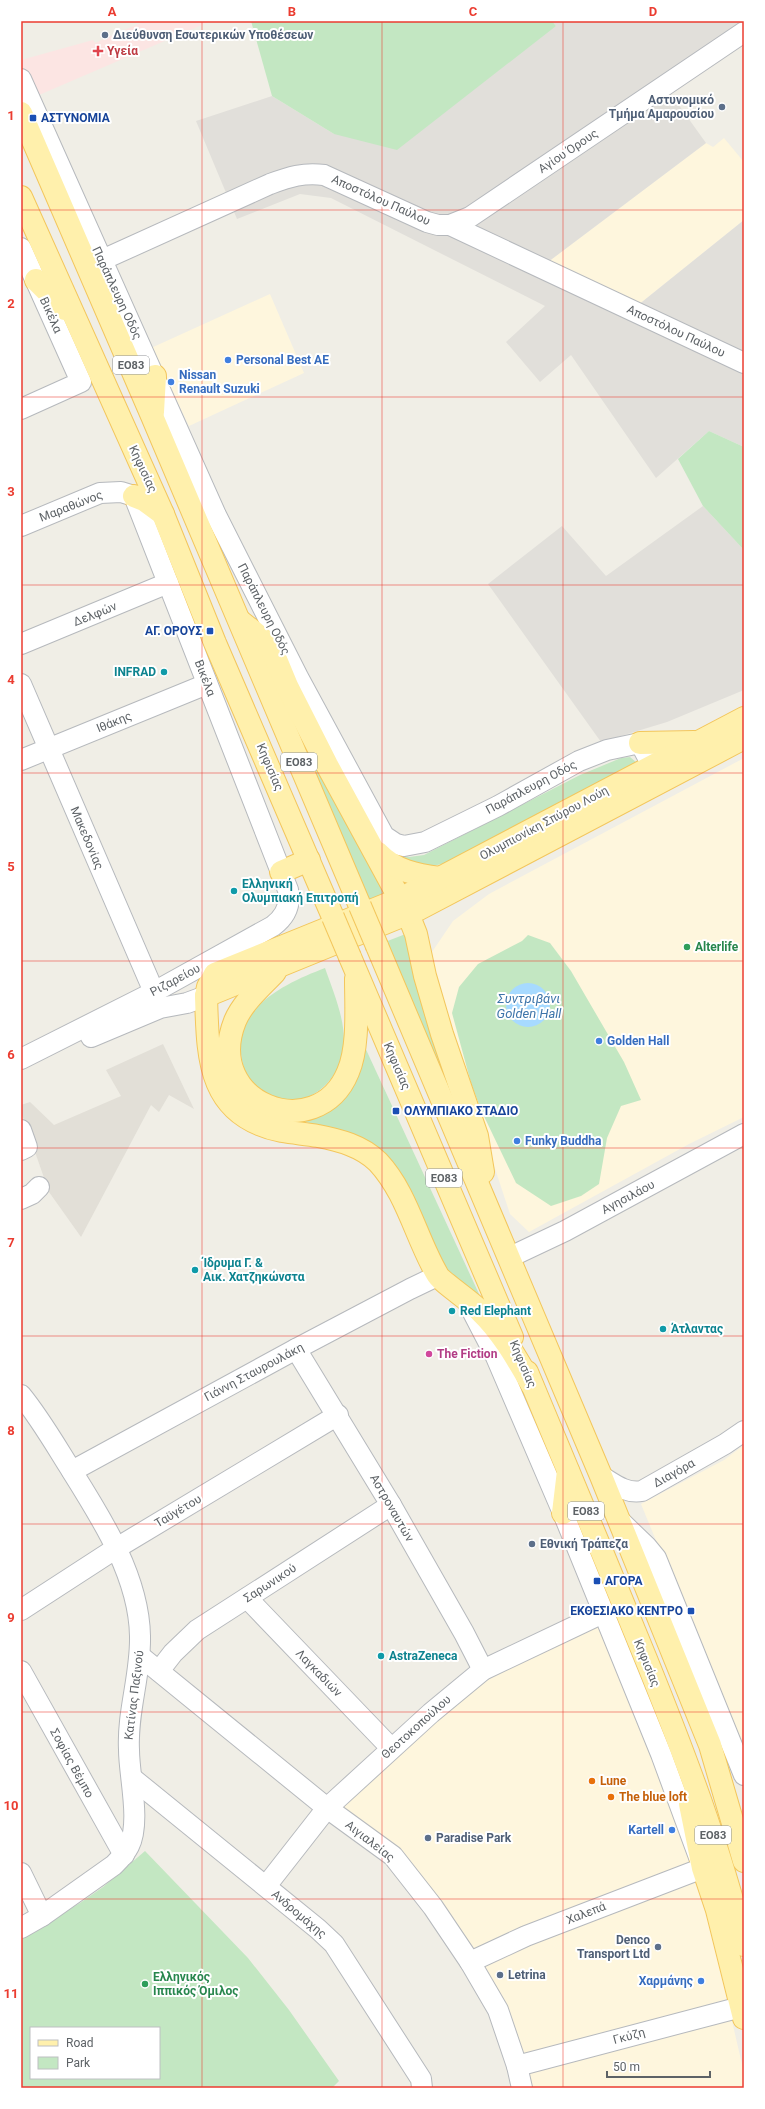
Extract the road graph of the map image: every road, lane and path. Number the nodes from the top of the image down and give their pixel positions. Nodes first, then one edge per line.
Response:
1 (744, 32) edge
2 (21, 79) edge
3 (21, 112) edge
4 (21, 197) edge
5 (450, 225) junction
6 (21, 248) edge
7 (102, 260) junction
8 (28, 284) edge
9 (73, 317) junction
10 (744, 363) edge
11 (155, 376) junction
12 (21, 408) edge
13 (152, 416) junction
14 (128, 494) junction
15 (163, 514) junction
16 (21, 526) edge
17 (168, 584) junction
18 (238, 620) junction
19 (21, 644) edge
20 (21, 684) edge
21 (207, 684) junction
22 (744, 718) edge
23 (744, 738) edge
24 (697, 742) junction
25 (640, 743) junction
26 (49, 749) junction
27 (21, 760) edge
28 (657, 774) junction
29 (372, 846) junction
30 (309, 860) junction
31 (281, 872) junction
32 (444, 886) junction
33 (404, 906) junction
34 (347, 941) junction
35 (422, 959) junction
36 (281, 966) junction
37 (215, 974) junction
38 (206, 996) junction
39 (157, 1000) junction
40 (21, 1059) edge
41 (21, 1068) edge
42 (744, 1134) edge
43 (39, 1187) dead end
44 (21, 1199) edge
45 (488, 1206) junction
46 (510, 1257) junction
47 (437, 1276) junction
48 (466, 1297) junction
49 (296, 1349) junction
50 (532, 1385) junction
51 (21, 1395) edge
52 (338, 1415) junction
53 (744, 1431) edge
54 (568, 1470) junction
55 (72, 1471) junction
56 (601, 1476) junction
57 (391, 1505) junction
58 (563, 1513) junction
59 (620, 1521) junction
60 (116, 1549) junction
61 (247, 1598) junction
62 (21, 1610) edge
63 (603, 1613) junction
64 (140, 1656) junction
65 (483, 1670) junction
66 (21, 1671) edge
67 (159, 1671) junction
68 (674, 1728) junction
69 (710, 1745) junction
70 (391, 1748) junction
71 (744, 1775) edge
72 (132, 1778) junction
73 (744, 1806) edge
74 (327, 1808) junction
75 (124, 1855) junction
76 (744, 1861) edge
77 (703, 1868) junction
78 (21, 1873) edge
79 (266, 1886) junction
80 (42, 1916) junction
81 (21, 1928) edge
82 (744, 1944) edge
83 (470, 1962) junction
84 (743, 2012) edge
85 (517, 2066) junction
86 (422, 2088) edge
87 (522, 2088) edge

1 - 5 street, Αγίου Όρους
2 - 7 street, Παράπλευρη Οδός
3 - 13 main road, ΕΟ83
4 - 9 main road, Κηφισίας / ΕΟ83
5 - 7 street, Αποστόλου Παύλου
5 - 10 street, Αποστόλου Παύλου
6 - 8 street, Βικέλα
7 - 11 street, Παράπλευρη Οδός
8 - 9 main road
8 - 12 street, Βικέλα
9 - 15 main road, Κηφισίας / ΕΟ83
11 - 13 main road
11 - 25 street, Παράπλευρη Οδός
13 - 18 main road, ΕΟ83
14 - 15 main road
14 - 16 street, Μαραθώνος
14 - 17 street, Βικέλα
15 - 30 main road, Κηφισίας / ΕΟ83
17 - 19 street, Δελφών
17 - 21 street, Βικέλα
18 - 29 main road
18 - 45 main road, ΕΟ83, bridge
20 - 26 street, Μακεδονίας
21 - 26 street, Ιθάκης
21 - 31 street, Βικέλα
22 - 24 main road, Ολυμπιονίκη Σπύρου Λούη
23 - 28 main road, Ολυμπιονίκη Σπύρου Λούη
24 - 25 main road
24 - 28 main road, Ολυμπιονίκη Σπύρου Λούη
25 - 28 street
26 - 27 street, Ιθάκης
26 - 39 street, Μακεδονίας
28 - 32 main road, Ολυμπιονίκη Σπύρου Λούη
29 - 32 main road
29 - 33 main road
30 - 31 main road
30 - 34 main road, Κηφισίας / ΕΟ83
31 - 39 street, Ριζαρείου
32 - 33 main road, Ολυμπιονίκη Σπύρου Λούη
32 - 35 main road
33 - 34 main road, Ολυμπιονίκη Σπύρου Λούη
33 - 35 main road
34 - 36 main road, Ριζαρείου
34 - 36 main road
34 - 37 main road, Ριζαρείου
34 - 50 main road, Κηφισίας / ΕΟ83
35 - 45 main road
36 - 38 main road, Ριζαρείου
37 - 38 main road, Κηφισίας
37 - 39 street, Ριζαρείου
38 - 39 street, Ριζαρείου
38 - 47 main road, Κηφισίας
39 - 40 street, Ριζαρείου
39 - 41 street, Ριζαρείου
42 - 46 street, Αγησιλάου
43 - 44 street
45 - 46 main road, ΕΟ83
46 - 56 main road, ΕΟ83
47 - 48 main road, Κηφισίας
47 - 49 street, Γιάννη Σταυρουλάκη
48 - 50 main road
48 - 58 street, Κηφισίας
49 - 52 street, Αστροναυτών
49 - 55 street, Γιάννη Σταυρουλάκη
50 - 54 main road, Κηφισίας / ΕΟ83
51 - 55 street, Κατίνας Παξινού
52 - 57 street, Αστροναυτών
52 - 60 street, Ταϋγέτου
53 - 56 street, Διαγόρα
54 - 58 main road
54 - 68 main road, Κηφισίας / ΕΟ83
55 - 60 street, Κατίνας Παξινού
56 - 59 main road, ΕΟ83
57 - 61 street, Σαρωνικού
57 - 65 street, Αστροναυτών
58 - 63 street, Κηφισίας
59 - 69 main road, ΕΟ83
59 - 71 street
60 - 62 street, Ταϋγέτου
60 - 64 street, Κατίνας Παξινού
61 - 67 street, Σαρωνικού
61 - 70 street, Λαγκαδιών
63 - 65 street, Θεοτοκοπούλου
63 - 77 street, Κηφισίας
64 - 67 street, Αιγιαλείας
64 - 72 street, Κατίνας Παξινού
65 - 70 street, Θεοτοκοπούλου
66 - 75 street, Σοφίας Βέμπο
67 - 74 street, Αιγιαλείας
68 - 77 main road
68 - 82 main road, Κηφισίας / ΕΟ83
69 - 73 main road
69 - 76 main road, ΕΟ83
70 - 74 street, Θεοτοκοπούλου
72 - 75 street, Κατίνας Παξινού
72 - 79 street, Ανδρομάχης
74 - 79 street, Θεοτοκοπούλου
74 - 83 street, Αιγιαλείας
75 - 80 street, Κατίνας Παξινού
77 - 83 street, Χαλεπά
77 - 84 main road, Κηφισίας
78 - 80 street
79 - 86 street, Ανδρομάχης
80 - 81 street, Κατίνας Παξινού
83 - 85 street, Αιγιαλείας
84 - 85 street, Γκύζη
85 - 87 street, Αιγιαλείας

